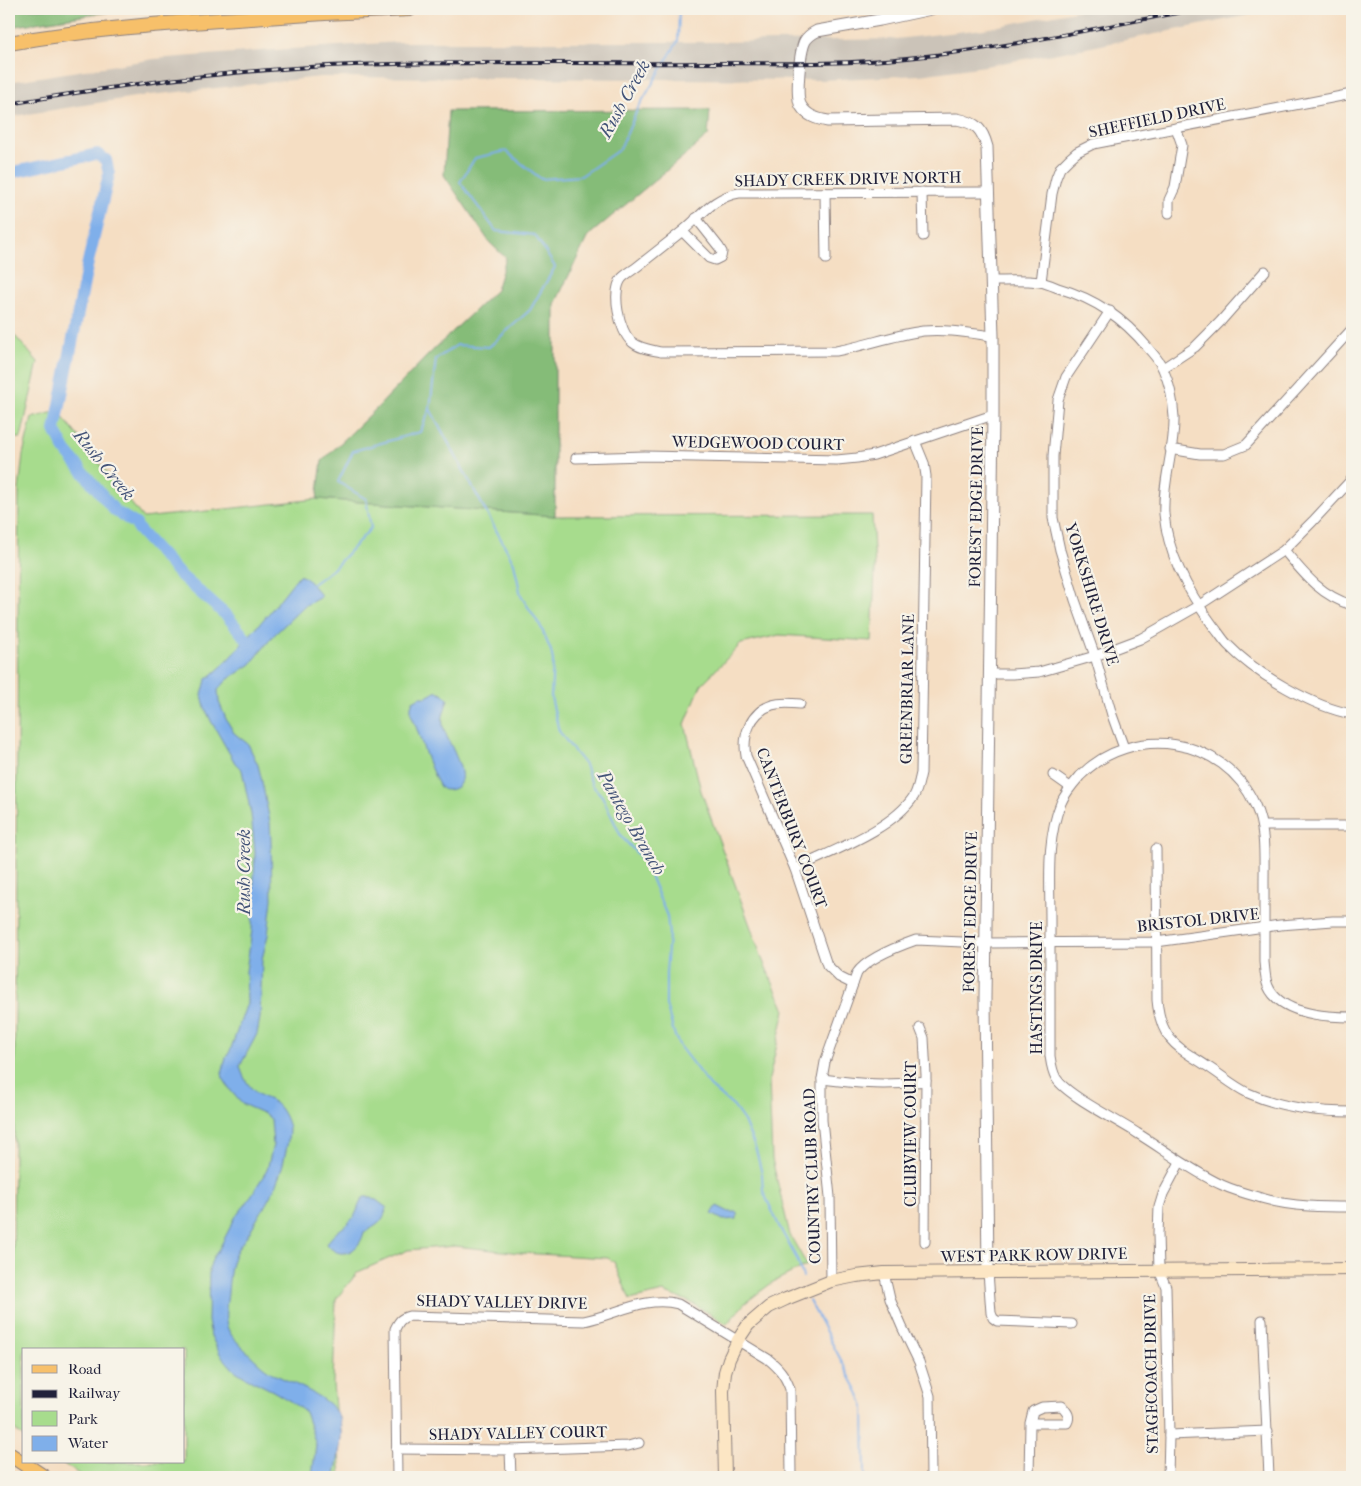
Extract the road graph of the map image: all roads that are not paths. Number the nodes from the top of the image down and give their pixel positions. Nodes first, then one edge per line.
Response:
1 (410, 9) edge
2 (931, 9) edge
3 (9, 43) edge
4 (1352, 94) edge
5 (1176, 128) junction
6 (922, 192) junction
7 (988, 192) junction
8 (825, 193) junction
9 (1169, 213) dead end
10 (696, 218) junction
11 (682, 232) junction
12 (924, 236) dead end
13 (826, 259) dead end
14 (1265, 271) dead end
15 (991, 281) junction
16 (1042, 282) junction
17 (1110, 311) junction
18 (1352, 329) edge
19 (993, 336) junction
20 (1163, 368) junction
21 (993, 415) junction
22 (915, 441) junction
23 (1170, 449) junction
24 (576, 458) dead end
25 (1352, 479) edge
26 (1284, 550) junction
27 (1352, 604) edge
28 (1198, 606) junction
29 (1095, 656) junction
30 (989, 674) junction
31 (800, 704) dead end
32 (1352, 714) edge
33 (1124, 748) junction
34 (1053, 775) dead end
35 (1070, 786) junction
36 (1262, 826) junction
37 (1352, 826) edge
38 (1156, 849) dead end
39 (795, 869) junction
40 (1352, 921) edge
41 (1264, 928) junction
42 (1156, 942) junction
43 (986, 943) junction
44 (1050, 943) junction
45 (853, 984) junction
46 (1352, 1017) edge
47 (920, 1028) dead end
48 (822, 1079) junction
49 (926, 1081) junction
50 (1352, 1112) edge
51 (1180, 1162) junction
52 (1352, 1208) edge
53 (925, 1242) dead end
54 (1352, 1269) edge
55 (1159, 1270) junction
56 (988, 1272) junction
57 (884, 1273) junction
58 (831, 1281) junction
59 (1262, 1320) dead end
60 (1072, 1324) dead end
61 (738, 1340) junction
62 (1030, 1423) dead end
63 (1268, 1432) junction
64 (1169, 1435) junction
65 (639, 1443) dead end
66 (396, 1449) junction
67 (510, 1450) junction
68 (9, 1454) edge
69 (22, 1463) edge
70 (24, 1464) edge
71 (44, 1477) edge
72 (396, 1477) edge
73 (511, 1477) edge
74 (725, 1477) edge
75 (791, 1477) edge
76 (931, 1477) edge
77 (1029, 1477) edge
78 (1168, 1477) edge
79 (1269, 1477) edge

1 - 3 main road
2 - 7 street, FOREST EDGE DRIVE
4 - 5 street, SHEFFIELD DRIVE
5 - 9 street
5 - 16 street, SHEFFIELD DRIVE
6 - 7 street, SHADY CREEK DRIVE NORTH
6 - 8 street, SHADY CREEK DRIVE NORTH
6 - 12 street
7 - 15 street, FOREST EDGE DRIVE
8 - 10 street, SHADY CREEK DRIVE NORTH
8 - 13 street
10 - 11 street, SHADY CREEK DRIVE NORTH
10 - 11 street
11 - 19 street, SHADY CREEK DRIVE NORTH
14 - 20 street
15 - 16 street
15 - 19 street, FOREST EDGE DRIVE
16 - 17 street
17 - 20 street
17 - 29 street, YORKSHIRE DRIVE
18 - 23 street
19 - 21 street, FOREST EDGE DRIVE
20 - 23 street
21 - 22 street, WEDGEWOOD COURT
21 - 30 street, FOREST EDGE DRIVE
22 - 24 street, WEDGEWOOD COURT
22 - 39 street, GREENBRIAR LANE
23 - 28 street
25 - 26 street
26 - 27 street
26 - 28 street
28 - 29 street
28 - 32 street
29 - 30 street
29 - 33 street, YORKSHIRE DRIVE
30 - 43 street, FOREST EDGE DRIVE
31 - 39 street, CANTERBURY COURT
33 - 35 street, HASTINGS DRIVE
33 - 36 street, HASTINGS DRIVE
34 - 35 street
35 - 44 street, HASTINGS DRIVE
36 - 37 street
36 - 41 street, HASTINGS DRIVE
38 - 42 street
39 - 45 street, CANTERBURY COURT
40 - 41 street, BRISTOL DRIVE
41 - 42 street, BRISTOL DRIVE
41 - 46 street, HASTINGS DRIVE
42 - 44 street, BRISTOL DRIVE
42 - 50 street
43 - 44 street, BRISTOL DRIVE
43 - 45 street, COUNTRY CLUB ROAD
43 - 56 street, FOREST EDGE DRIVE
44 - 51 street, HASTINGS DRIVE
45 - 48 street, COUNTRY CLUB ROAD
47 - 49 street, CLUBVIEW COURT
48 - 49 street
48 - 58 street, COUNTRY CLUB ROAD
49 - 53 street, CLUBVIEW COURT
51 - 52 street, HASTINGS DRIVE
51 - 55 street, STAGECOACH DRIVE
54 - 55 main road, WEST PARK ROW DRIVE
55 - 56 main road, WEST PARK ROW DRIVE
55 - 64 street, STAGECOACH DRIVE
56 - 57 main road, WEST PARK ROW DRIVE
56 - 60 street
57 - 58 main road, WEST PARK ROW DRIVE
57 - 76 street
58 - 61 main road, WEST PARK ROW DRIVE
59 - 63 street
61 - 66 street, SHADY VALLEY DRIVE
61 - 74 main road, WEST PARK ROW DRIVE
61 - 75 street, SHADY VALLEY DRIVE
62 - 77 street
63 - 64 street
63 - 79 street
64 - 78 street, STAGECOACH DRIVE
65 - 67 street, SHADY VALLEY COURT
66 - 67 street, SHADY VALLEY COURT
66 - 72 street, SHADY VALLEY DRIVE
67 - 73 street
68 - 69 main road
70 - 71 main road

